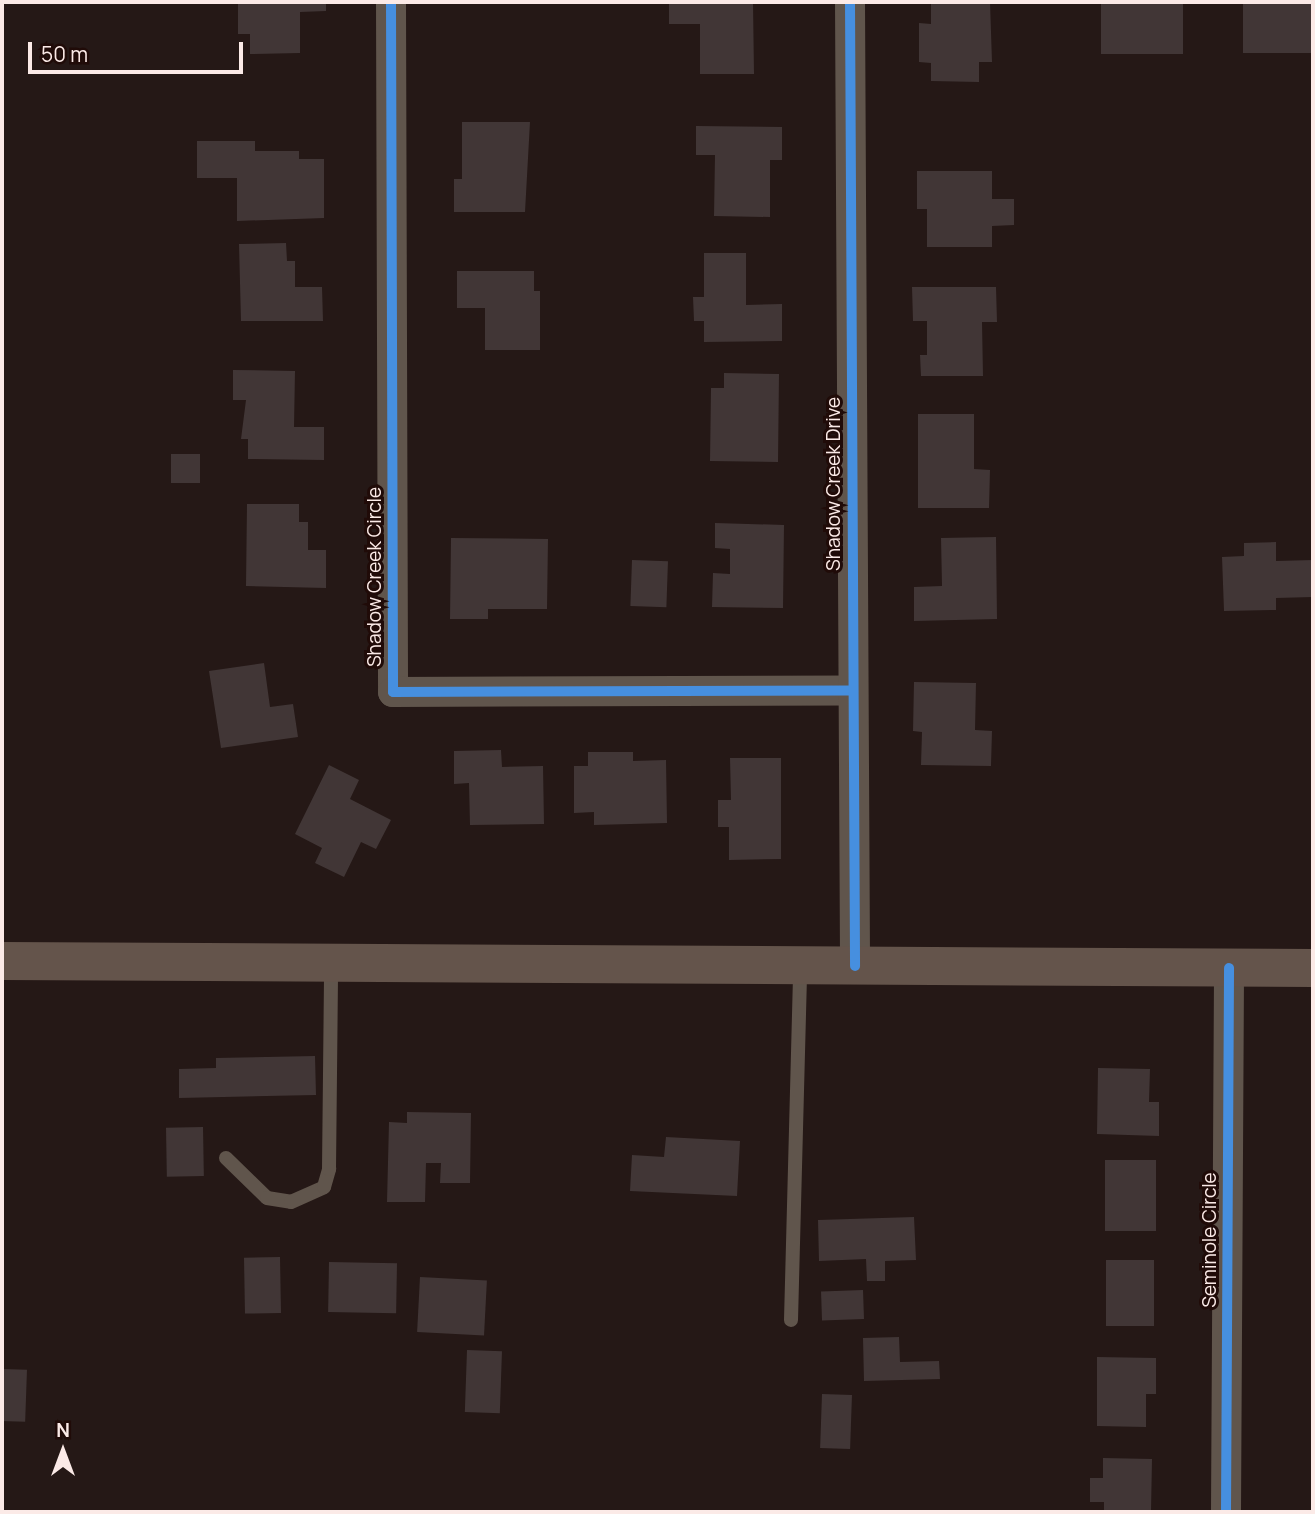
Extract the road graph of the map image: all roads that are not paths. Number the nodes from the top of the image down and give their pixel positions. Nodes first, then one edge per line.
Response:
1 (391, 2) edge
2 (850, 2) edge
3 (852, 690) junction
4 (2, 961) edge
5 (331, 963) junction
6 (800, 964) junction
7 (855, 965) junction
8 (1229, 968) junction
9 (1313, 968) edge
10 (226, 1158) dead end
11 (791, 1320) dead end
12 (1226, 1512) edge

1 - 3 street, Shadow Creek Circle
2 - 3 street, Shadow Creek Drive
3 - 7 street, Shadow Creek Drive
4 - 5 main road
5 - 6 main road
5 - 10 lane
6 - 7 main road
6 - 11 lane
7 - 8 main road
8 - 9 main road
8 - 12 street, Seminole Circle

